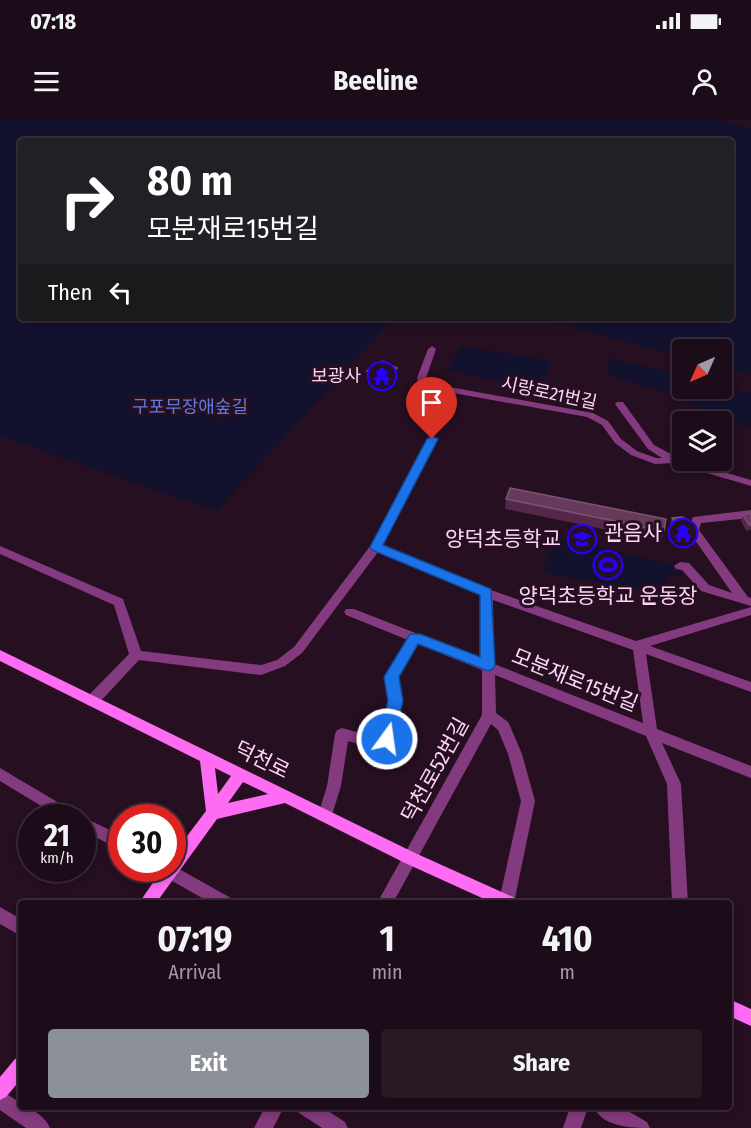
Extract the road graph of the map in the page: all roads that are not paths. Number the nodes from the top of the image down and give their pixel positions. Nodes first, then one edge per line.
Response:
1 (432, 349) dead end
2 (620, 404) dead end
3 (432, 439) dead end
4 (672, 459) edge
5 (672, 460) edge
6 (710, 471) edge
7 (751, 483) edge
8 (751, 514) edge
9 (376, 547) junction
10 (0, 550) edge
11 (680, 567) dead end
12 (487, 592) junction
13 (749, 604) edge
14 (350, 612) dead end
15 (415, 638) junction
16 (638, 645) junction
17 (0, 655) edge
18 (136, 655) junction
19 (488, 665) junction
20 (751, 687) edge
21 (92, 701) junction
22 (489, 715) junction
23 (651, 732) junction
24 (207, 759) junction
25 (751, 772) edge
26 (0, 774) edge
27 (240, 775) junction
28 (285, 796) junction
29 (51, 804) edge
30 (213, 813) junction
31 (325, 815) junction
32 (186, 847) edge
33 (410, 858) junction
34 (186, 881) edge
35 (160, 882) edge
36 (149, 900) edge
37 (220, 900) edge
38 (387, 900) edge
39 (504, 900) edge
40 (508, 900) edge
41 (680, 900) edge
42 (0, 915) edge
43 (18, 926) edge
44 (732, 1008) edge
45 (751, 1018) edge
46 (18, 1069) edge
47 (0, 1091) edge
48 (0, 1099) edge
49 (272, 1110) edge
50 (310, 1110) edge
51 (578, 1110) edge
52 (608, 1110) edge
53 (41, 1128) edge
54 (263, 1128) edge
55 (339, 1128) edge
56 (572, 1128) edge
57 (641, 1128) edge

1 - 5 street, 시랑로21번길
2 - 4 street
3 - 9 street
6 - 7 street, 시랑로21번길
8 - 13 street
9 - 12 street
9 - 18 street
10 - 18 street
11 - 13 street
12 - 16 street
12 - 19 street, 덕천로52번길
13 - 16 street
14 - 15 street, 모분재로15번길
15 - 19 street, 모분재로15번길
15 - 31 street
16 - 20 street
16 - 23 street
17 - 21 main road, 덕천로
18 - 21 street
19 - 22 street, 덕천로52번길
19 - 23 street, 모분재로15번길
21 - 24 main road, 덕천로
22 - 33 street, 덕천로52번길
22 - 40 street, 덕천로
23 - 25 street, 모분재로15번길
23 - 41 street
24 - 27 main road, 덕천로
24 - 30 main road
26 - 29 street
27 - 28 main road, 덕천로
27 - 30 main road
28 - 30 main road
28 - 31 main road, 덕천로
30 - 32 main road
31 - 33 main road, 덕천로
33 - 38 street, 덕천로52번길
33 - 39 main road, 덕천로
34 - 37 street
35 - 36 main road
42 - 43 street
44 - 45 main road
46 - 47 main road
48 - 53 street
49 - 54 street
50 - 55 street
51 - 56 street
52 - 57 street

